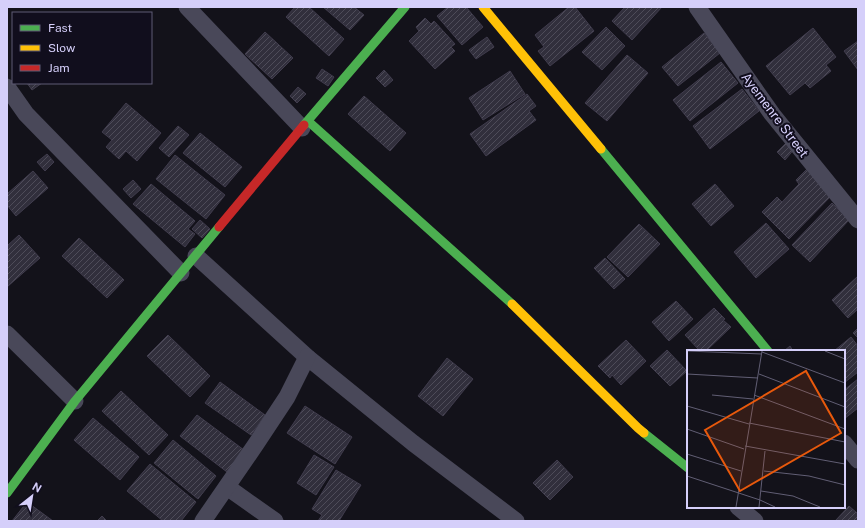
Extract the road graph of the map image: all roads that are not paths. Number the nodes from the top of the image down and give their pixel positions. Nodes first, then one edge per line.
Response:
1 (187, 7) edge
2 (405, 7) edge
3 (483, 7) edge
4 (697, 7) edge
5 (7, 87) edge
6 (305, 125) junction
7 (858, 220) edge
8 (196, 256) junction
9 (182, 273) junction
10 (7, 334) edge
11 (767, 350) edge
12 (307, 358) junction
13 (75, 401) junction
14 (845, 444) edge
15 (858, 460) edge
16 (687, 467) edge
17 (227, 487) junction
18 (7, 493) edge
19 (739, 508) edge
20 (203, 521) edge
21 (275, 521) edge
22 (516, 521) edge
23 (755, 521) edge

1 - 6 street
2 - 6 street
3 - 11 street
4 - 7 street, Ayemenre Street
5 - 9 street
6 - 8 street
6 - 16 street
8 - 9 street
8 - 12 street
9 - 13 street
10 - 13 street
12 - 17 street
12 - 22 street
13 - 18 street
14 - 15 street
17 - 20 street
17 - 21 street
19 - 23 street

